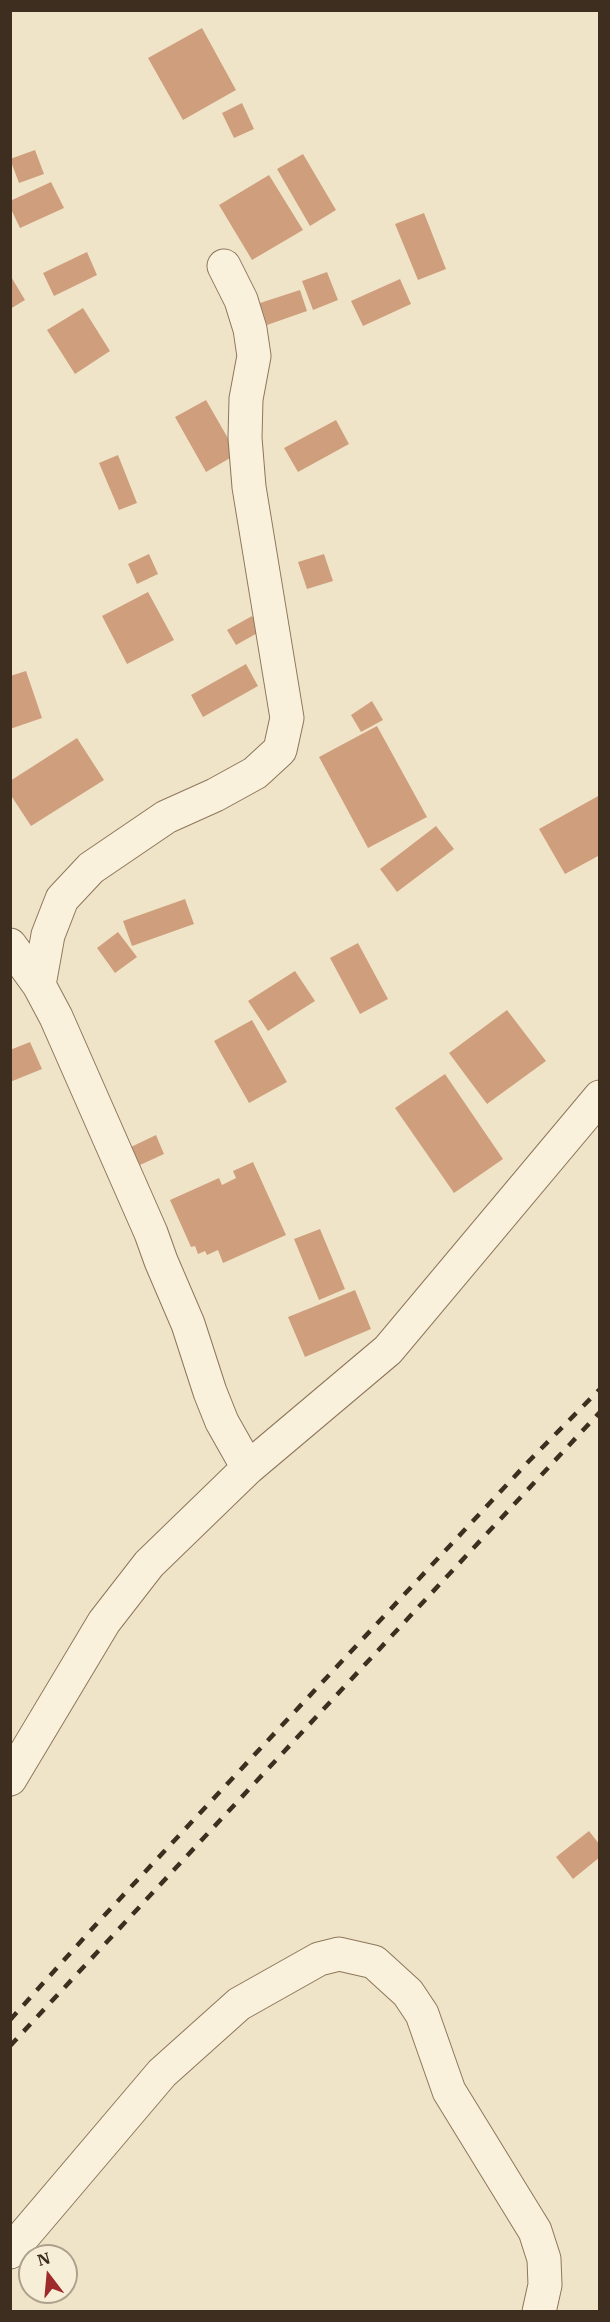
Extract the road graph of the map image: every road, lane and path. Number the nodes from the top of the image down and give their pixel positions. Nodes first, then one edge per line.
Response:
1 (224, 266) dead end
2 (10, 945) edge
3 (39, 986) junction
4 (600, 1097) edge
5 (248, 1468) junction
6 (10, 1779) edge
7 (10, 2252) edge
8 (539, 2312) edge

1 - 3 street
2 - 3 street
3 - 5 street
4 - 5 street
5 - 6 street
7 - 8 street

